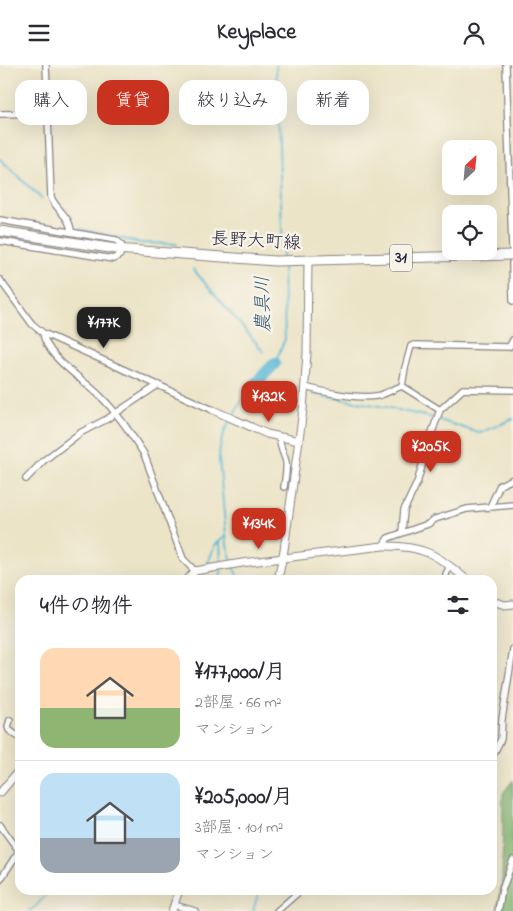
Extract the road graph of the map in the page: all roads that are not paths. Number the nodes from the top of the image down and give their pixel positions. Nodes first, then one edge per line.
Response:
1 (46, 65) edge
2 (506, 65) edge
3 (46, 80) edge
4 (0, 114) edge
5 (15, 114) edge
6 (47, 125) edge
7 (0, 219) edge
8 (0, 231) edge
9 (71, 232) junction
10 (0, 241) edge
11 (122, 250) junction
12 (512, 256) edge
13 (308, 261) junction
14 (0, 280) edge
15 (513, 301) edge
16 (43, 333) junction
17 (513, 340) edge
18 (158, 385) junction
19 (402, 386) junction
20 (305, 387) junction
21 (513, 390) edge
22 (440, 409) junction
23 (215, 411) joint
24 (115, 413) junction
25 (280, 438) junction
26 (299, 441) junction
27 (26, 479) dead end
28 (513, 479) edge
29 (284, 487) dead end
30 (513, 505) edge
31 (490, 507) junction
32 (402, 532) junction
33 (383, 546) junction
34 (283, 558) junction
35 (450, 566) junction
36 (195, 571) junction
37 (191, 575) edge
38 (279, 575) edge
39 (446, 575) edge
40 (461, 575) edge
41 (497, 603) edge
42 (513, 604) edge
43 (513, 649) edge
44 (10, 720) dead end
45 (15, 734) edge
46 (497, 747) edge
47 (15, 775) edge
48 (0, 793) edge
49 (0, 825) edge
50 (15, 846) edge
51 (15, 857) edge
52 (513, 861) edge
53 (0, 880) edge
54 (177, 895) edge
55 (295, 895) edge
56 (173, 908) edge
57 (195, 911) edge
58 (277, 911) edge
59 (498, 911) edge

1 - 3 street
2 - 12 street
4 - 5 street
6 - 9 street
7 - 9 street
8 - 11 main road, 長野大町線 / 31
9 - 11 street
10 - 11 street
11 - 13 main road, 長野大町線 / 31
12 - 13 main road, 長野大町線 / 31
12 - 15 street
13 - 20 street
14 - 16 street
16 - 18 street
16 - 24 street
17 - 19 street
18 - 23 street
18 - 24 street
19 - 20 street
19 - 22 street
20 - 26 street
21 - 22 street
22 - 32 street
23 - 25 street
24 - 27 street
24 - 36 street
25 - 26 street
25 - 29 street
26 - 34 street
28 - 31 street
30 - 31 street
31 - 32 street
32 - 33 street
33 - 34 street
33 - 35 street
34 - 36 street
34 - 38 street
35 - 39 street
35 - 40 street
36 - 37 street
41 - 42 street
43 - 46 street
44 - 45 street
47 - 48 street
49 - 50 street
51 - 53 street
52 - 59 street
54 - 56 street
55 - 58 street
56 - 57 street

